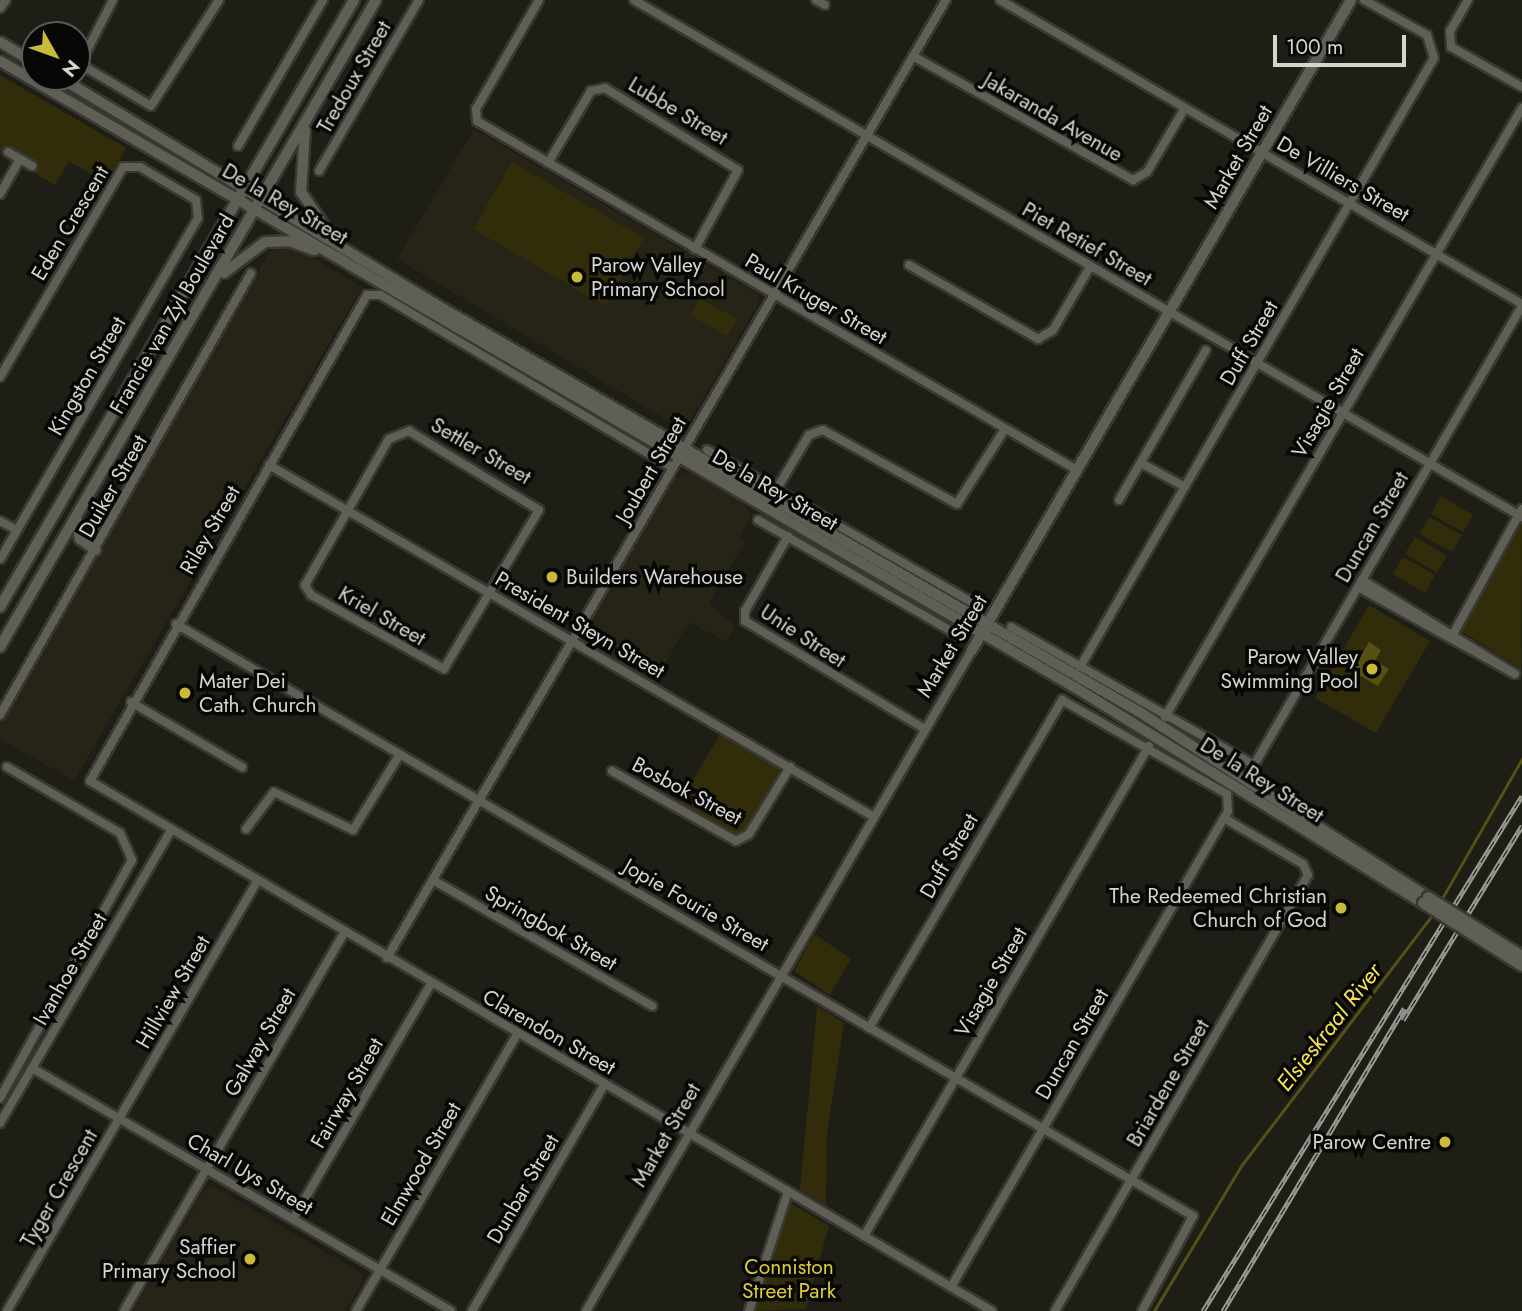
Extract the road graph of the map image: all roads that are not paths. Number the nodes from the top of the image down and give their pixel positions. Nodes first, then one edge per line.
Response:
1 (6, 0) edge
2 (113, 0) edge
3 (219, 0) edge
4 (323, 0) edge
5 (354, 0) edge
6 (376, 0) edge
7 (419, 0) edge
8 (540, 0) edge
9 (634, 0) edge
10 (816, 0) edge
11 (946, 0) edge
12 (1000, 0) edge
13 (1351, 0) edge
14 (1364, 0) edge
15 (1468, 0) edge
16 (825, 5) dead end
17 (0, 8) edge
18 (0, 42) edge
19 (21, 55) edge
20 (914, 56) junction
21 (0, 61) edge
22 (1522, 87) edge
23 (83, 91) edge
24 (1185, 108) junction
25 (1522, 108) edge
26 (311, 111) junction
27 (867, 136) junction
28 (238, 146) dead end
29 (8, 152) dead end
30 (1263, 153) junction
31 (20, 159) junction
32 (548, 163) junction
33 (32, 166) dead end
34 (319, 171) dead end
35 (244, 185) junction
36 (0, 194) edge
37 (263, 196) junction
38 (236, 198) junction
39 (1349, 204) junction
40 (200, 208) joint
41 (256, 208) junction
42 (347, 247) junction
43 (695, 249) junction
44 (1436, 253) junction
45 (340, 259) junction
46 (909, 265) dead end
47 (1090, 267) junction
48 (251, 273) dead end
49 (774, 295) junction
50 (1522, 305) edge
51 (1170, 313) junction
52 (189, 322) junction
53 (1206, 350) dead end
54 (1257, 364) junction
55 (0, 377) edge
56 (1342, 414) junction
57 (1005, 429) junction
58 (707, 450) dead end
59 (682, 452) junction
60 (1142, 463) junction
61 (1430, 463) junction
62 (269, 465) junction
63 (673, 468) junction
64 (1077, 470) junction
65 (1185, 487) junction
66 (776, 491) junction
67 (1119, 500) dead end
68 (348, 510) junction
69 (1521, 514) edge
70 (76, 516) junction
71 (758, 520) dead end
72 (0, 521) edge
73 (17, 530) junction
74 (788, 536) junction
75 (96, 550) junction
76 (0, 559) edge
77 (1360, 584) junction
78 (492, 595) junction
79 (971, 602) dead end
80 (0, 607) edge
81 (176, 624) junction
82 (1012, 626) dead end
83 (985, 629) junction
84 (958, 635) dead end
85 (1451, 637) junction
86 (572, 641) junction
87 (0, 647) edge
88 (972, 650) joint
89 (1080, 667) junction
90 (1060, 701) joint
91 (131, 702) junction
92 (0, 715) edge
93 (1165, 717) junction
94 (925, 729) junction
95 (1149, 746) junction
96 (400, 754) junction
97 (242, 766) dead end
98 (1252, 766) joint
99 (7, 767) dead end
100 (790, 767) junction
101 (612, 771) dead end
102 (90, 781) joint
103 (480, 800) junction
104 (874, 817) junction
105 (1224, 818) junction
106 (246, 829) dead end
107 (170, 832) junction
108 (433, 880) junction
109 (257, 882) junction
110 (1425, 900) junction
111 (344, 933) junction
112 (1522, 956) edge
113 (387, 958) junction
114 (1522, 966) edge
115 (782, 975) junction
116 (431, 984) junction
117 (652, 1006) dead end
118 (869, 1028) junction
119 (517, 1034) junction
120 (32, 1068) junction
121 (956, 1078) junction
122 (604, 1085) junction
123 (0, 1098) edge
124 (119, 1119) junction
125 (0, 1124) edge
126 (1042, 1129) junction
127 (689, 1134) junction
128 (206, 1169) junction
129 (1132, 1179) junction
130 (788, 1192) junction
131 (293, 1219) junction
132 (864, 1236) junction
133 (380, 1270) junction
134 (951, 1287) junction
135 (7, 1311) edge
136 (124, 1311) edge
137 (356, 1311) edge
138 (451, 1311) edge
139 (472, 1311) edge
140 (586, 1311) edge
141 (749, 1311) edge
142 (992, 1311) edge
143 (1055, 1311) edge
144 (1142, 1311) edge

1 - 17 street
2 - 3 street
4 - 28 street
5 - 35 main road, Francie van Zyl Boulevard
6 - 26 main road, Francie van Zyl Boulevard
7 - 34 street, Tredoux Street
8 - 32 street, Paul Kruger Street
9 - 27 street, Piet Retief Street
10 - 16 street
11 - 20 street, Joubert Street
12 - 24 street, De Villiers Street
13 - 30 main road, Market Street
14 - 39 street, Duff Street
15 - 22 street
18 - 19 main road
20 - 24 street, Jakaranda Avenue
20 - 27 street, Joubert Street
21 - 38 main road, De la Rey Street
23 - 35 main road, De la Rey Street
24 - 30 street, De Villiers Street
25 - 44 street, Visagie Street
26 - 37 main road, Francie van Zyl Boulevard
26 - 42 main road
27 - 47 street, Piet Retief Street
27 - 49 street, Joubert Street
29 - 31 street
30 - 39 street, De Villiers Street
30 - 51 main road, Market Street
31 - 33 street
31 - 36 street
32 - 43 street, Paul Kruger Street
32 - 43 street, Lubbe Street
35 - 37 main road, De la Rey Street
35 - 38 main road, Francie van Zyl Boulevard
37 - 41 main road, Francie van Zyl Boulevard
37 - 42 main road, De la Rey Street
38 - 41 main road, De la Rey Street
38 - 80 main road, Francie van Zyl Boulevard
39 - 44 street, De Villiers Street
39 - 54 street, Duff Street
40 - 55 street, Eden Crescent
40 - 73 street, Kingston Street
41 - 45 main road, De la Rey Street
41 - 52 main road, Francie van Zyl Boulevard
42 - 59 main road, De la Rey Street
43 - 49 street, Paul Kruger Street
44 - 50 street, De Villiers Street
44 - 56 street, Visagie Street
45 - 52 main road
45 - 59 main road, De la Rey Street
46 - 47 street
47 - 51 street, Piet Retief Street
48 - 75 street, Duiker Street
49 - 57 street, Paul Kruger Street
49 - 59 street, Joubert Street
50 - 61 street, Duncan Street
51 - 54 street, Piet Retief Street
51 - 64 main road, Market Street
52 - 70 main road, Francie van Zyl Boulevard
53 - 60 street
54 - 56 street, Piet Retief Street
54 - 65 street, Duff Street
56 - 61 street, Piet Retief Street
56 - 93 street, Visagie Street
57 - 64 street, Paul Kruger Street
57 - 66 street
58 - 66 street, De la Rey Street
59 - 63 street, Joubert Street
59 - 83 main road, De la Rey Street
60 - 65 street
60 - 67 street
61 - 69 street, Piet Retief Street
61 - 77 street, Duncan Street
62 - 63 street, Riley Street
62 - 68 street, President Steyn Street
62 - 81 street, Riley Street
63 - 86 street, Joubert Street
64 - 83 main road, Market Street
65 - 89 street, Duff Street
66 - 79 street, De la Rey Street
68 - 78 street, President Steyn Street
68 - 78 street, Kriel Street
68 - 78 street, Settler Street
69 - 85 street
70 - 75 main road
70 - 87 main road, Francie van Zyl Boulevard
71 - 74 street, De la Rey Street
72 - 73 street
73 - 76 street, Kingston Street
74 - 84 street, De la Rey Street
74 - 94 street, Unie Street
75 - 92 street, Duiker Street
77 - 85 street
77 - 98 street, Duncan Street
78 - 86 street, President Steyn Street
81 - 91 street, Riley Street
81 - 96 street, Jopie Fourie Street
82 - 89 street, De la Rey Street
83 - 88 main road, Market Street
83 - 110 main road, De la Rey Street
85 - 85 street
86 - 100 street, President Steyn Street
86 - 103 street, Joubert Street
88 - 94 street, Market Street
89 - 93 street, De la Rey Street
90 - 95 street, De la Rey Street
90 - 118 street, Duff Street
91 - 97 street
91 - 102 street, Riley Street
93 - 98 street, De la Rey Street
94 - 104 street, Market Street
95 - 105 street, De la Rey Street
95 - 121 street, Visagie Street
96 - 103 street, Jopie Fourie Street
96 - 106 street
99 - 123 street
100 - 101 street, Bosbok Street
100 - 104 street, President Steyn Street
102 - 107 street, Clarendon Street
103 - 108 street, Joubert Street
103 - 115 street, Jopie Fourie Street
104 - 115 street, Market Street
105 - 126 street, Duncan Street
105 - 129 street, Briardene Street
107 - 109 street, Clarendon Street
107 - 120 street, Ivanhoe Street
108 - 113 street, Joubert Street
108 - 117 street, Springbok Street
109 - 111 street, Clarendon Street
109 - 124 street, Hillview Street
110 - 112 main road, De la Rey Street, bridge
110 - 114 main road, De la Rey Street, bridge
111 - 113 street, Clarendon Street
111 - 128 street, Galway Street
113 - 116 street, Clarendon Street
115 - 118 street, Jopie Fourie Street
115 - 127 street, Market Street
116 - 119 street, Clarendon Street
116 - 131 street, Fairway Street
118 - 121 street, Jopie Fourie Street
119 - 122 street, Clarendon Street
119 - 133 street, Elmwood Street
120 - 124 street, Charl Uys Street
120 - 125 street, Ivanhoe Street
121 - 126 street, Jopie Fourie Street
121 - 132 street, Visagie Street
122 - 127 street, Clarendon Street
122 - 139 street, Dunbar Street
124 - 128 street, Charl Uys Street
124 - 135 street, Tyger Crescent
126 - 129 street, Jopie Fourie Street
126 - 134 street, Duncan Street
127 - 130 street, Clarendon Street
127 - 140 street, Market Street
128 - 131 street, Charl Uys Street
128 - 136 street
129 - 143 street, Briardene Street
129 - 144 street, Jopie Fourie Street
130 - 132 street, Clarendon Street
130 - 141 street
131 - 133 street, Charl Uys Street
132 - 134 street, Clarendon Street
133 - 137 street, Elmwood Street
133 - 138 street, Charl Uys Street
134 - 142 street, Clarendon Street

